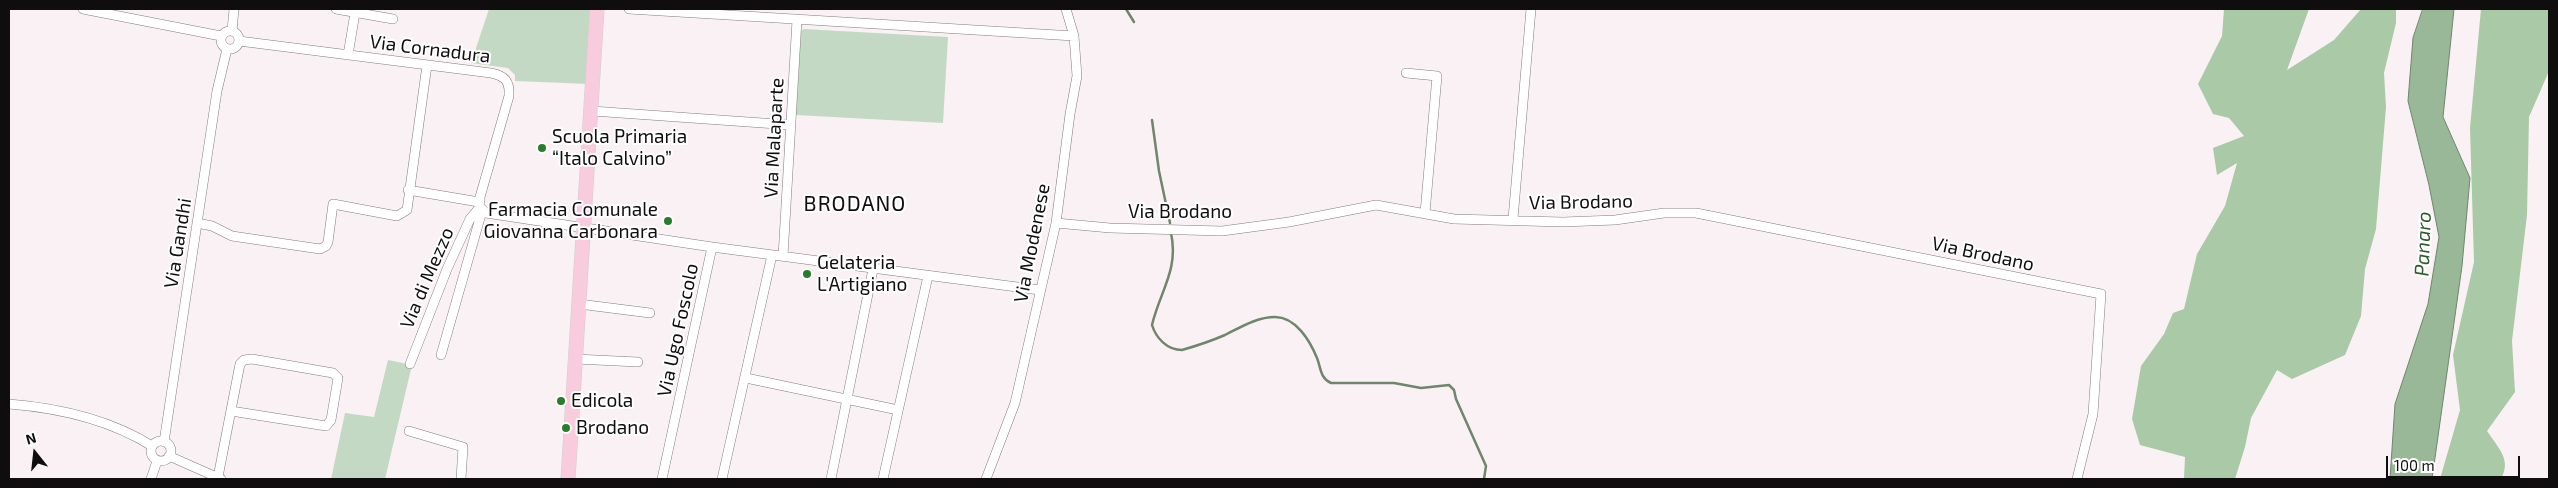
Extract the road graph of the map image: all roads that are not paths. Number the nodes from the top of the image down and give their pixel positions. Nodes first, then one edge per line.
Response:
1 (83, 9) edge
2 (234, 9) edge
3 (336, 9) edge
4 (597, 9) edge
5 (629, 9) edge
6 (1066, 9) edge
7 (1531, 9) edge
8 (355, 13) junction
9 (392, 19) dead end
10 (797, 20) junction
11 (232, 31) junction
12 (221, 36) junction
13 (1074, 36) junction
14 (239, 41) junction
15 (227, 49) junction
16 (348, 55) junction
17 (427, 65) junction
18 (1406, 73) dead end
19 (592, 111) junction
20 (791, 125) junction
21 (408, 190) junction
22 (480, 207) junction
23 (1425, 213) junction
24 (1513, 219) junction
25 (197, 223) junction
26 (1056, 223) junction
27 (584, 228) junction
28 (712, 247) junction
29 (772, 255) junction
30 (784, 256) junction
31 (873, 269) junction
32 (928, 276) junction
33 (1040, 290) junction
34 (579, 304) junction
35 (650, 313) dead end
36 (441, 355) dead end
37 (576, 359) junction
38 (638, 362) dead end
39 (410, 364) dead end
40 (746, 378) junction
41 (846, 399) junction
42 (9, 404) edge
43 (898, 410) junction
44 (231, 412) junction
45 (409, 431) dead end
46 (164, 442) junction
47 (152, 446) junction
48 (169, 456) junction
49 (157, 461) junction
50 (220, 478) edge
51 (151, 479) edge
52 (461, 479) edge
53 (568, 479) edge
54 (662, 479) edge
55 (722, 479) edge
56 (831, 479) edge
57 (883, 479) edge
58 (986, 479) edge
59 (2077, 479) edge

1 - 12 street
2 - 11 street
3 - 8 street, Via Cornadura
4 - 19 main road
5 - 10 street
6 - 13 street, Via Modenese
7 - 24 street
8 - 9 street, Via Cornadura
8 - 16 street, Via Cornadura
10 - 13 street
10 - 20 street, Via Malaparte
11 - 12 street
11 - 14 street
12 - 15 street
13 - 26 street, Via Modenese
14 - 15 street
14 - 16 street, Via Cornadura
15 - 25 street, Via Gandhi
16 - 17 street, Via Cornadura
17 - 21 street
17 - 22 street, Via Cornadura
18 - 23 street
19 - 20 street
19 - 27 main road
20 - 30 street, Via Malaparte
21 - 22 street
21 - 25 street
22 - 27 street
22 - 36 street
22 - 39 street, Via di Mezzo
23 - 24 street, Via Brodano
23 - 26 street, Via Brodano
24 - 59 street, Via Brodano
25 - 46 street, Via Gandhi
26 - 33 street, Via Modenese
27 - 28 street
27 - 34 main road
28 - 29 street
28 - 54 street, Via Ugo Foscolo
29 - 30 street
29 - 40 street
30 - 31 street
31 - 32 street
31 - 41 street
32 - 33 street
32 - 43 street
33 - 58 street, Via Modenese
34 - 35 street
34 - 37 main road
37 - 38 street
37 - 53 main road
40 - 41 street
40 - 55 street
41 - 43 street
41 - 56 street
42 - 47 street
43 - 57 street
44 - 44 street
44 - 50 street
45 - 52 street
46 - 47 street
46 - 48 street
47 - 49 street
48 - 49 street
48 - 50 street
49 - 51 street

